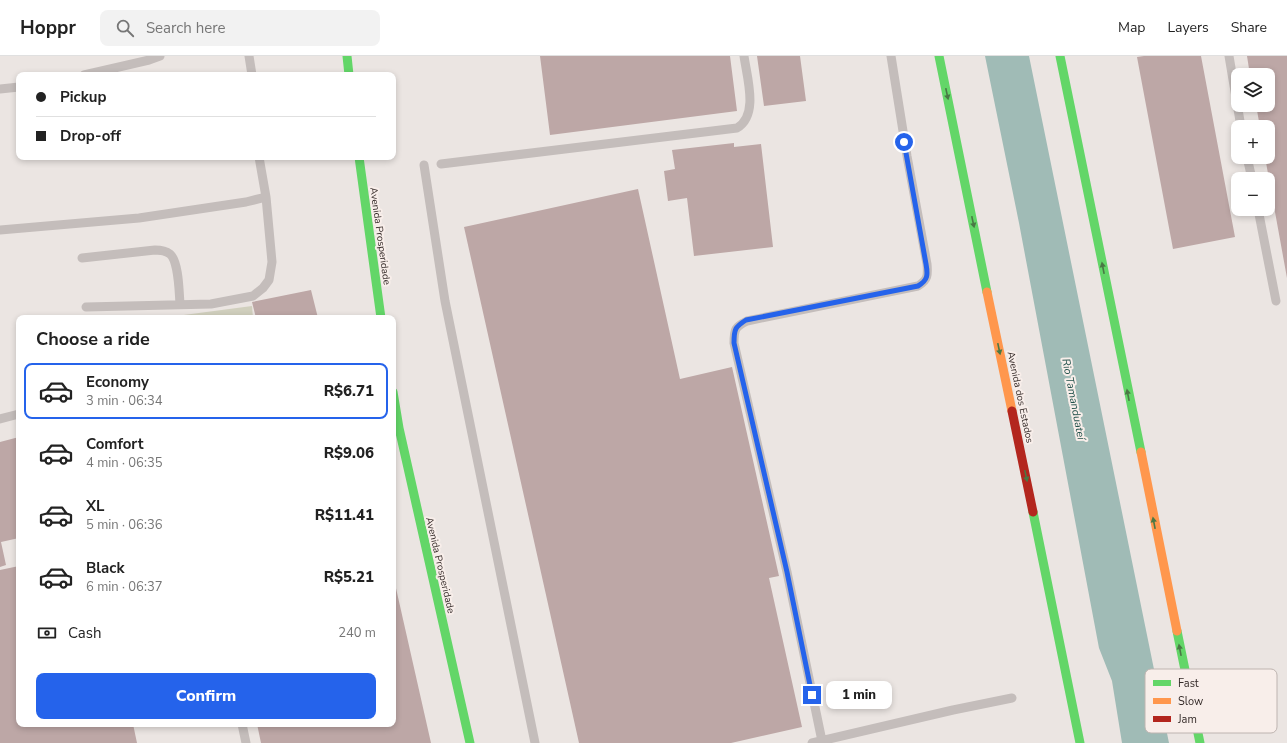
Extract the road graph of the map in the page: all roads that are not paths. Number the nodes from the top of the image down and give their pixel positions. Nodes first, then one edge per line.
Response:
1 (160, 56) edge
2 (249, 56) edge
3 (347, 56) edge
4 (744, 56) edge
5 (891, 56) edge
6 (939, 56) edge
7 (1060, 56) edge
8 (1228, 56) edge
9 (97, 72) edge
10 (252, 72) edge
11 (349, 72) edge
12 (16, 87) edge
13 (0, 89) edge
14 (1240, 120) edge
15 (260, 160) edge
16 (359, 160) edge
17 (424, 164) dead end
18 (441, 164) dead end
19 (266, 197) junction
20 (1259, 216) edge
21 (0, 230) edge
22 (82, 258) dead end
23 (1276, 301) dead end
24 (180, 304) junction
25 (86, 307) dead end
26 (382, 315) edge
27 (396, 410) edge
28 (16, 415) edge
29 (0, 419) edge
30 (1185, 669) edge
31 (1012, 698) dead end
32 (243, 727) edge
33 (1198, 733) edge
34 (822, 741) junction
35 (246, 743) edge
36 (470, 743) edge
37 (535, 743) edge
38 (812, 743) edge
39 (1080, 743) edge
40 (1200, 743) edge

1 - 9 lane
2 - 10 lane
3 - 11 main road
4 - 18 lane
5 - 34 lane
6 -> 39 main road, Avenida dos Estados
30 -> 7 main road
8 - 14 lane
12 - 13 lane
15 - 19 lane
16 - 26 main road, Avenida Prosperidade
17 - 37 lane
19 - 21 lane
19 - 24 lane
20 - 23 lane
22 - 24 lane
24 - 25 lane
27 - 36 main road, Avenida Prosperidade
28 - 29 lane
31 - 34 lane
32 - 35 lane
40 -> 33 main road
34 - 38 lane

